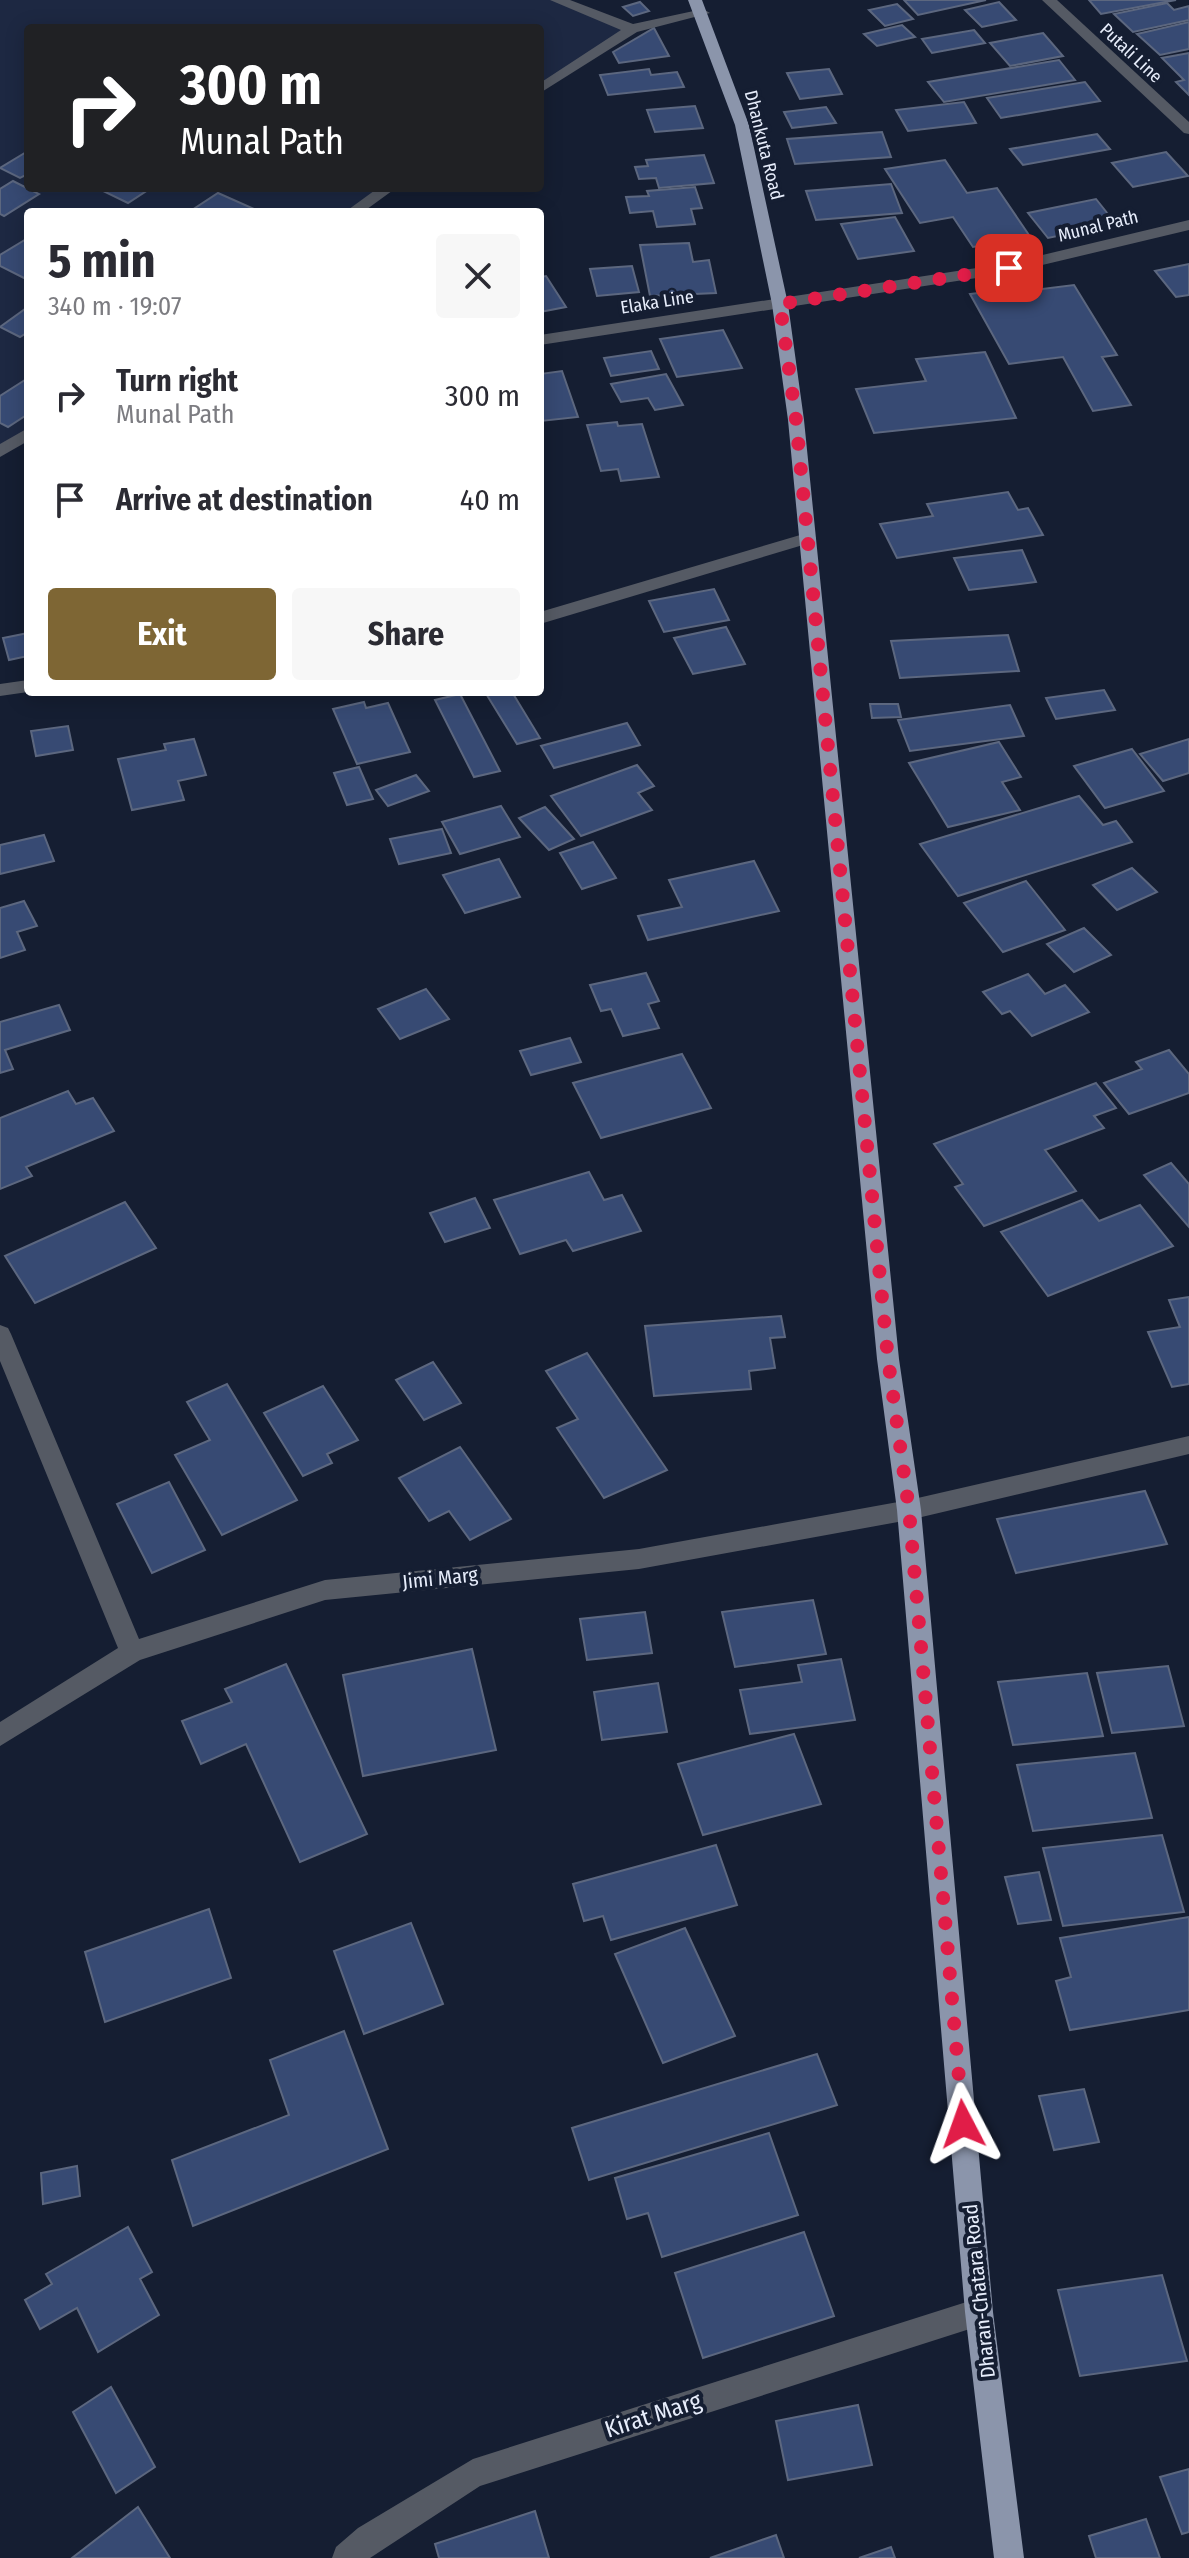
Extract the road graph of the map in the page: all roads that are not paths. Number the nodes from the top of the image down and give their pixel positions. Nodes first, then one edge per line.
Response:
1 (557, 0) edge
2 (1049, 0) edge
3 (699, 6) edge
4 (632, 29) junction
5 (544, 86) edge
6 (1189, 130) edge
7 (382, 192) edge
8 (359, 208) edge
9 (1189, 225) edge
10 (780, 304) junction
11 (544, 339) edge
12 (24, 436) edge
13 (0, 452) edge
14 (807, 538) junction
15 (544, 617) edge
16 (24, 687) edge
17 (0, 690) edge
18 (0, 1334) edge
19 (1189, 1445) edge
20 (909, 1510) junction
21 (132, 1652) junction
22 (0, 1735) edge
23 (979, 2312) junction
24 (347, 2558) edge
25 (1009, 2558) edge

1 - 4 street
2 - 6 street, Putali Line
3 - 4 street
3 - 10 main road, Dhankuta Road
4 - 5 street
7 - 8 street
9 - 10 street, Munal Path
10 - 11 street, Elaka Line
10 - 14 main road, Dharan-Chatara Road
12 - 13 street
14 - 15 street
14 - 20 main road, Dharan-Chatara Road
16 - 17 street
18 - 21 street
19 - 20 street, Jimi Marg
20 - 21 street, Jimi Marg
20 - 23 main road, Dharan-Chatara Road
21 - 22 street, Jimi Marg
23 - 24 street, Kirat Marg
23 - 25 main road, Dharan-Chatara Road

